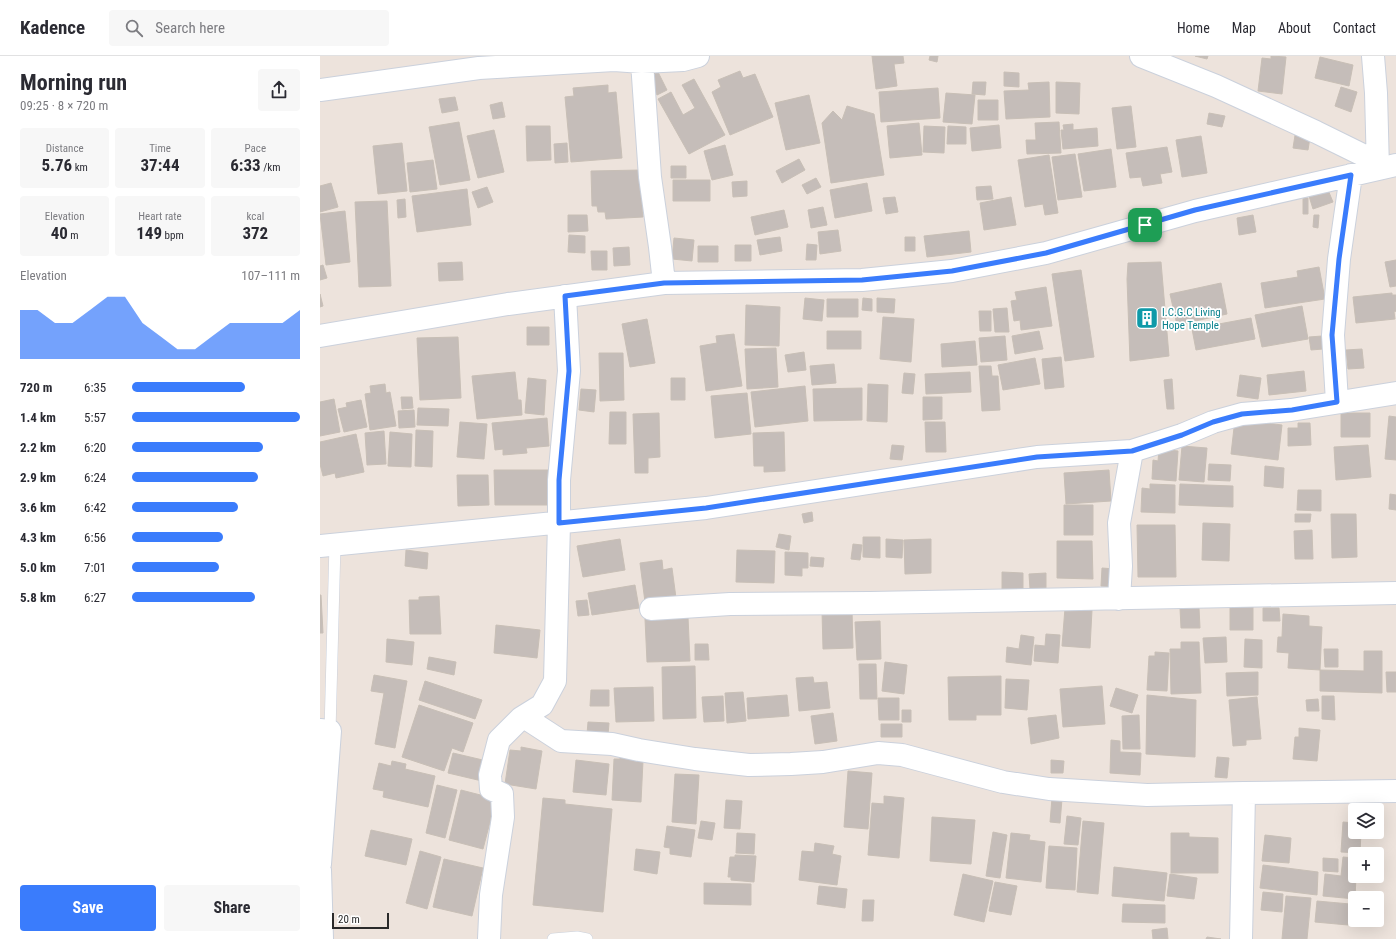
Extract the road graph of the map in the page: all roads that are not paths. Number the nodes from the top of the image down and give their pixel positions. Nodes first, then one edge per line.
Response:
1 (698, 56) edge
2 (1140, 56) edge
3 (1373, 56) edge
4 (642, 62) junction
5 (320, 90) edge
6 (1383, 165) edge
7 (1351, 175) junction
8 (664, 283) junction
9 (565, 296) junction
10 (320, 336) edge
11 (1396, 393) edge
12 (1337, 402) junction
13 (1132, 451) junction
14 (559, 523) junction
15 (328, 545) edge
16 (1396, 593) edge
17 (1119, 599) junction
18 (651, 609) dead end
19 (524, 717) junction
20 (325, 730) edge
21 (1396, 791) edge
22 (1244, 793) junction
23 (320, 864) edge
24 (320, 870) edge
25 (322, 939) edge
26 (489, 939) edge
27 (553, 939) edge
28 (587, 939) edge
29 (1241, 939) edge

1 - 4 street
2 - 6 street
3 - 6 street
4 - 5 street
4 - 8 street
6 - 7 street
7 - 8 street
7 - 12 street
8 - 9 street
9 - 10 street
9 - 14 street
11 - 12 street
12 - 13 street
13 - 14 street
13 - 17 street
14 - 15 street
14 - 19 street
15 - 20 lane
16 - 17 street
17 - 18 street
19 - 22 street
19 - 26 street
20 - 23 street
21 - 22 street
22 - 29 street
24 - 25 street
27 - 28 lane

